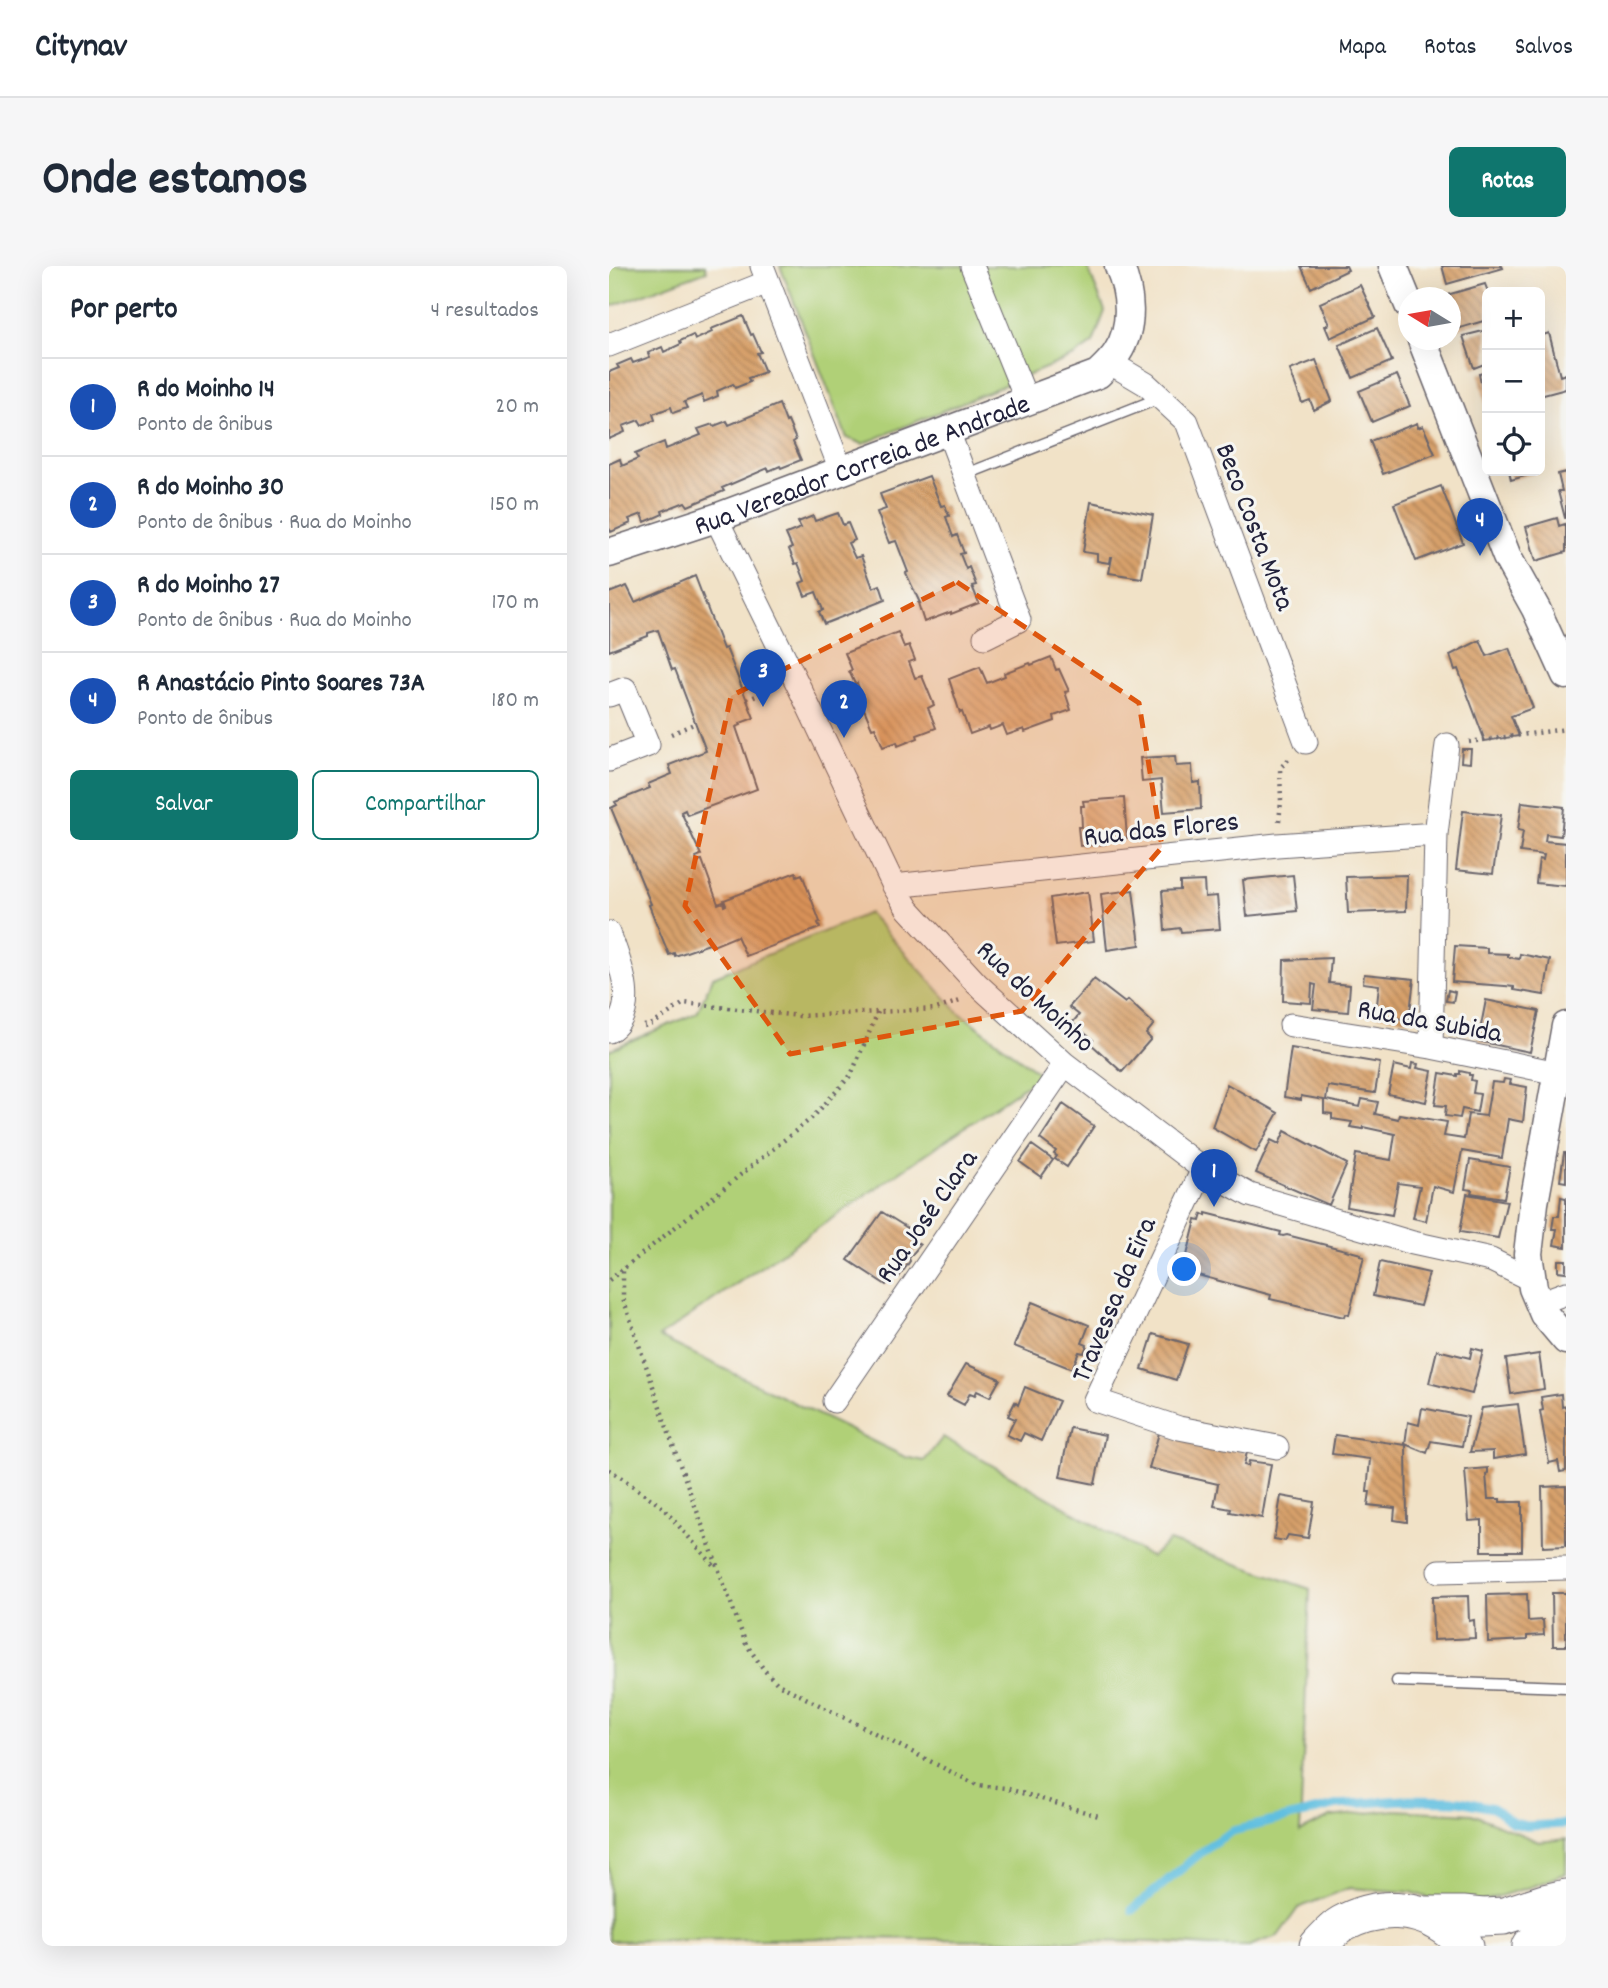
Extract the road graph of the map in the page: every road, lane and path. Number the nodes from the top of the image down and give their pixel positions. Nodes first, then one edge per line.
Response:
1 (972, 266) edge
2 (1119, 266) edge
3 (1393, 266) edge
4 (765, 274) edge
5 (1402, 287) edge
6 (609, 345) edge
7 (1426, 350) edge
8 (1109, 362) junction
9 (1160, 398) junction
10 (1027, 401) junction
11 (948, 431) junction
12 (841, 470) junction
13 (964, 475) junction
14 (716, 518) junction
15 (609, 554) edge
16 (985, 637) dead end
17 (1566, 675) edge
18 (609, 695) edge
19 (1566, 729) edge
20 (1306, 742) joint
21 (1447, 745) joint
22 (609, 760) edge
23 (1436, 834) junction
24 (1277, 845) junction
25 (894, 886) junction
26 (609, 933) edge
27 (974, 981) junction
28 (879, 1012) junction
29 (1291, 1025) dead end
30 (612, 1029) edge
31 (1431, 1048) junction
32 (1563, 1050) edge
33 (1065, 1064) junction
34 (1203, 1170) junction
35 (623, 1269) junction
36 (609, 1280) edge
37 (1535, 1292) junction
38 (1566, 1293) edge
39 (1566, 1340) edge
40 (834, 1401) dead end
41 (1277, 1447) dead end
42 (609, 1469) edge
43 (1566, 1569) edge
44 (719, 1571) junction
45 (1439, 1571) dead end
46 (1397, 1681) dead end
47 (1566, 1687) edge
48 (1102, 1816) dead end
49 (1425, 1915) junction
50 (1555, 1918) edge
51 (1318, 1946) edge
52 (1465, 1946) edge

1 - 10 street
2 - 8 street
3 - 5 street
4 - 6 street
4 - 12 street
7 - 17 street
8 - 9 street, Beco Costa Mota
8 - 10 street, Rua Vereador Correia de Andrade
9 - 13 lane
9 - 20 street, Beco Costa Mota
10 - 11 street, Rua Vereador Correia de Andrade
11 - 12 street, Rua Vereador Correia de Andrade
11 - 13 street
12 - 14 street, Rua Vereador Correia de Andrade
13 - 16 street
14 - 15 street, Rua Vereador Correia de Andrade
14 - 25 street, Rua do Moinho
18 - 22 street
19 - 21 path
20 - 24 path
21 - 23 street
23 - 24 street, Rua das Flores
23 - 31 street
24 - 25 street, Rua das Flores
25 - 27 street, Rua do Moinho
26 - 30 street
27 - 28 path
27 - 33 street, Rua do Moinho
28 - 30 path
28 - 35 path
29 - 31 street, Rua da Subida
31 - 32 street, Rua da Subida
32 - 37 street
33 - 34 street, Rua do Moinho
33 - 40 street, Rua José Clara
34 - 37 street, Rua do Moinho
34 - 41 street, Travessa da Eira
35 - 36 path
35 - 44 path
37 - 38 street
37 - 39 street
42 - 44 path
43 - 45 street
44 - 48 path
46 - 47 lane
49 - 50 main road
49 - 51 main road
49 - 52 main road

